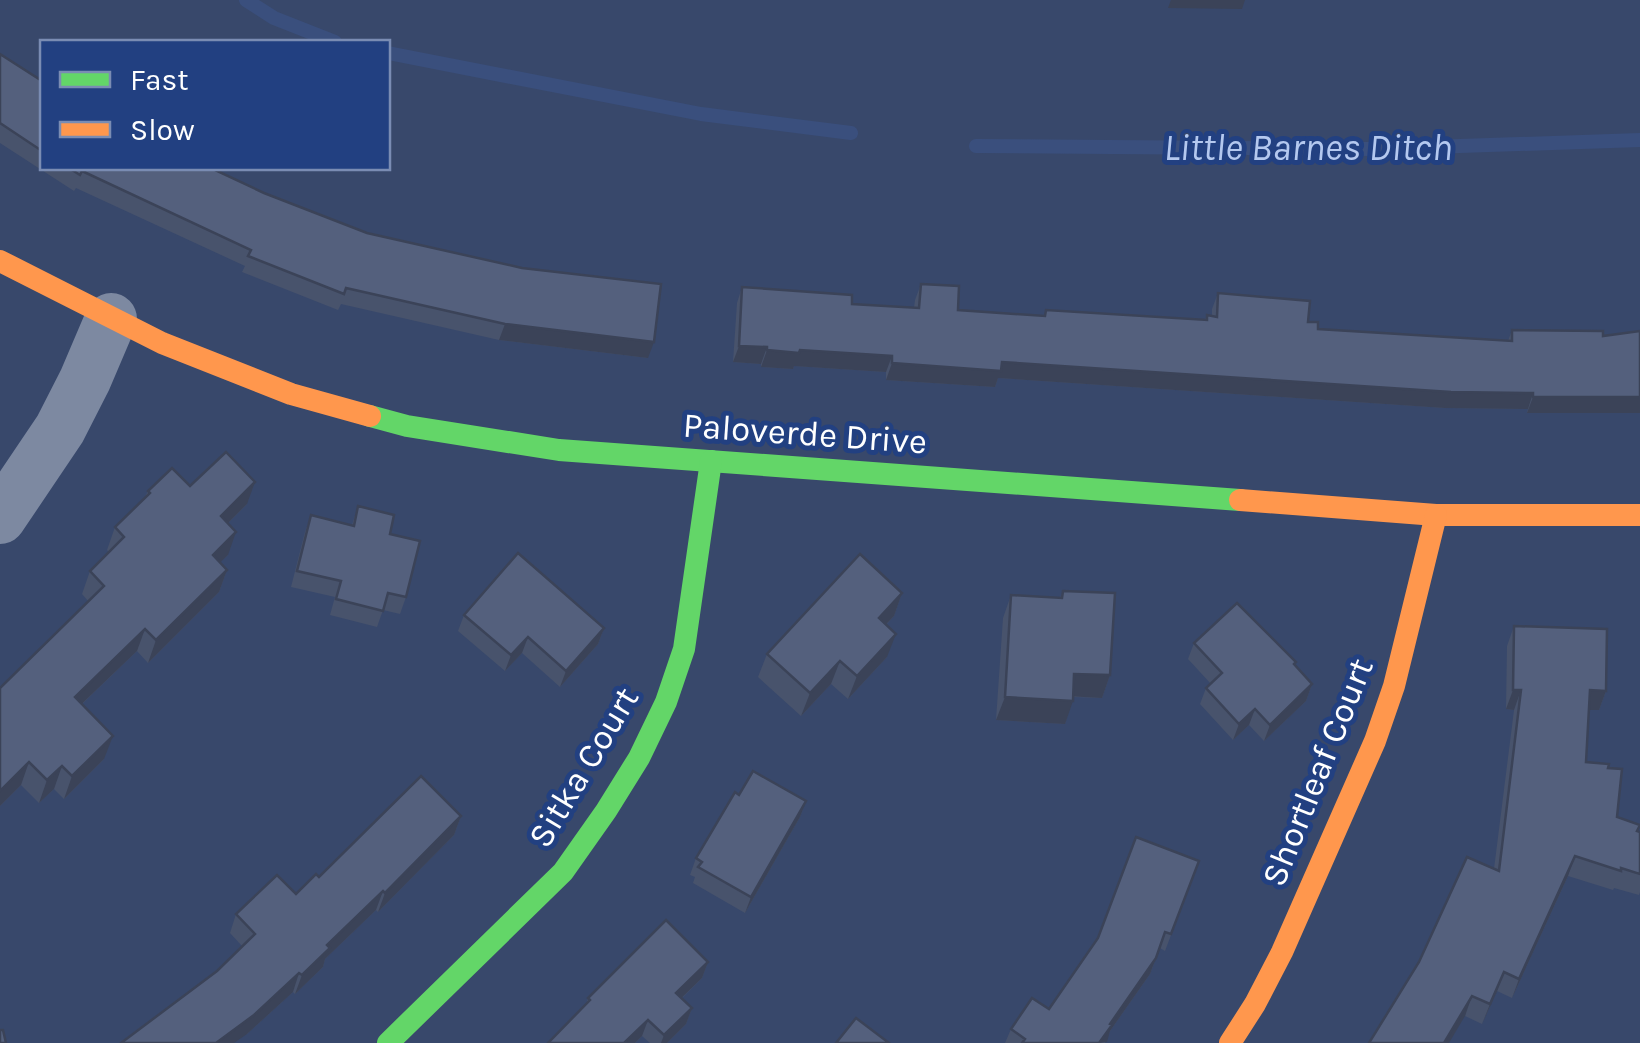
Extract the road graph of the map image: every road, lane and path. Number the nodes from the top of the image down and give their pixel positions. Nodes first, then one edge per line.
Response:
1 (0, 261) edge
2 (111, 319) junction
3 (711, 461) junction
4 (1640, 514) edge
5 (1436, 515) junction
6 (0, 518) edge
7 (388, 1043) edge
8 (1230, 1043) edge

1 - 2 street, Paloverde Drive
2 - 3 street, Paloverde Drive
2 - 6 street
3 - 5 street, Paloverde Drive
3 - 7 street, Sitka Court
4 - 5 street, Paloverde Drive
5 - 8 street, Shortleaf Court

